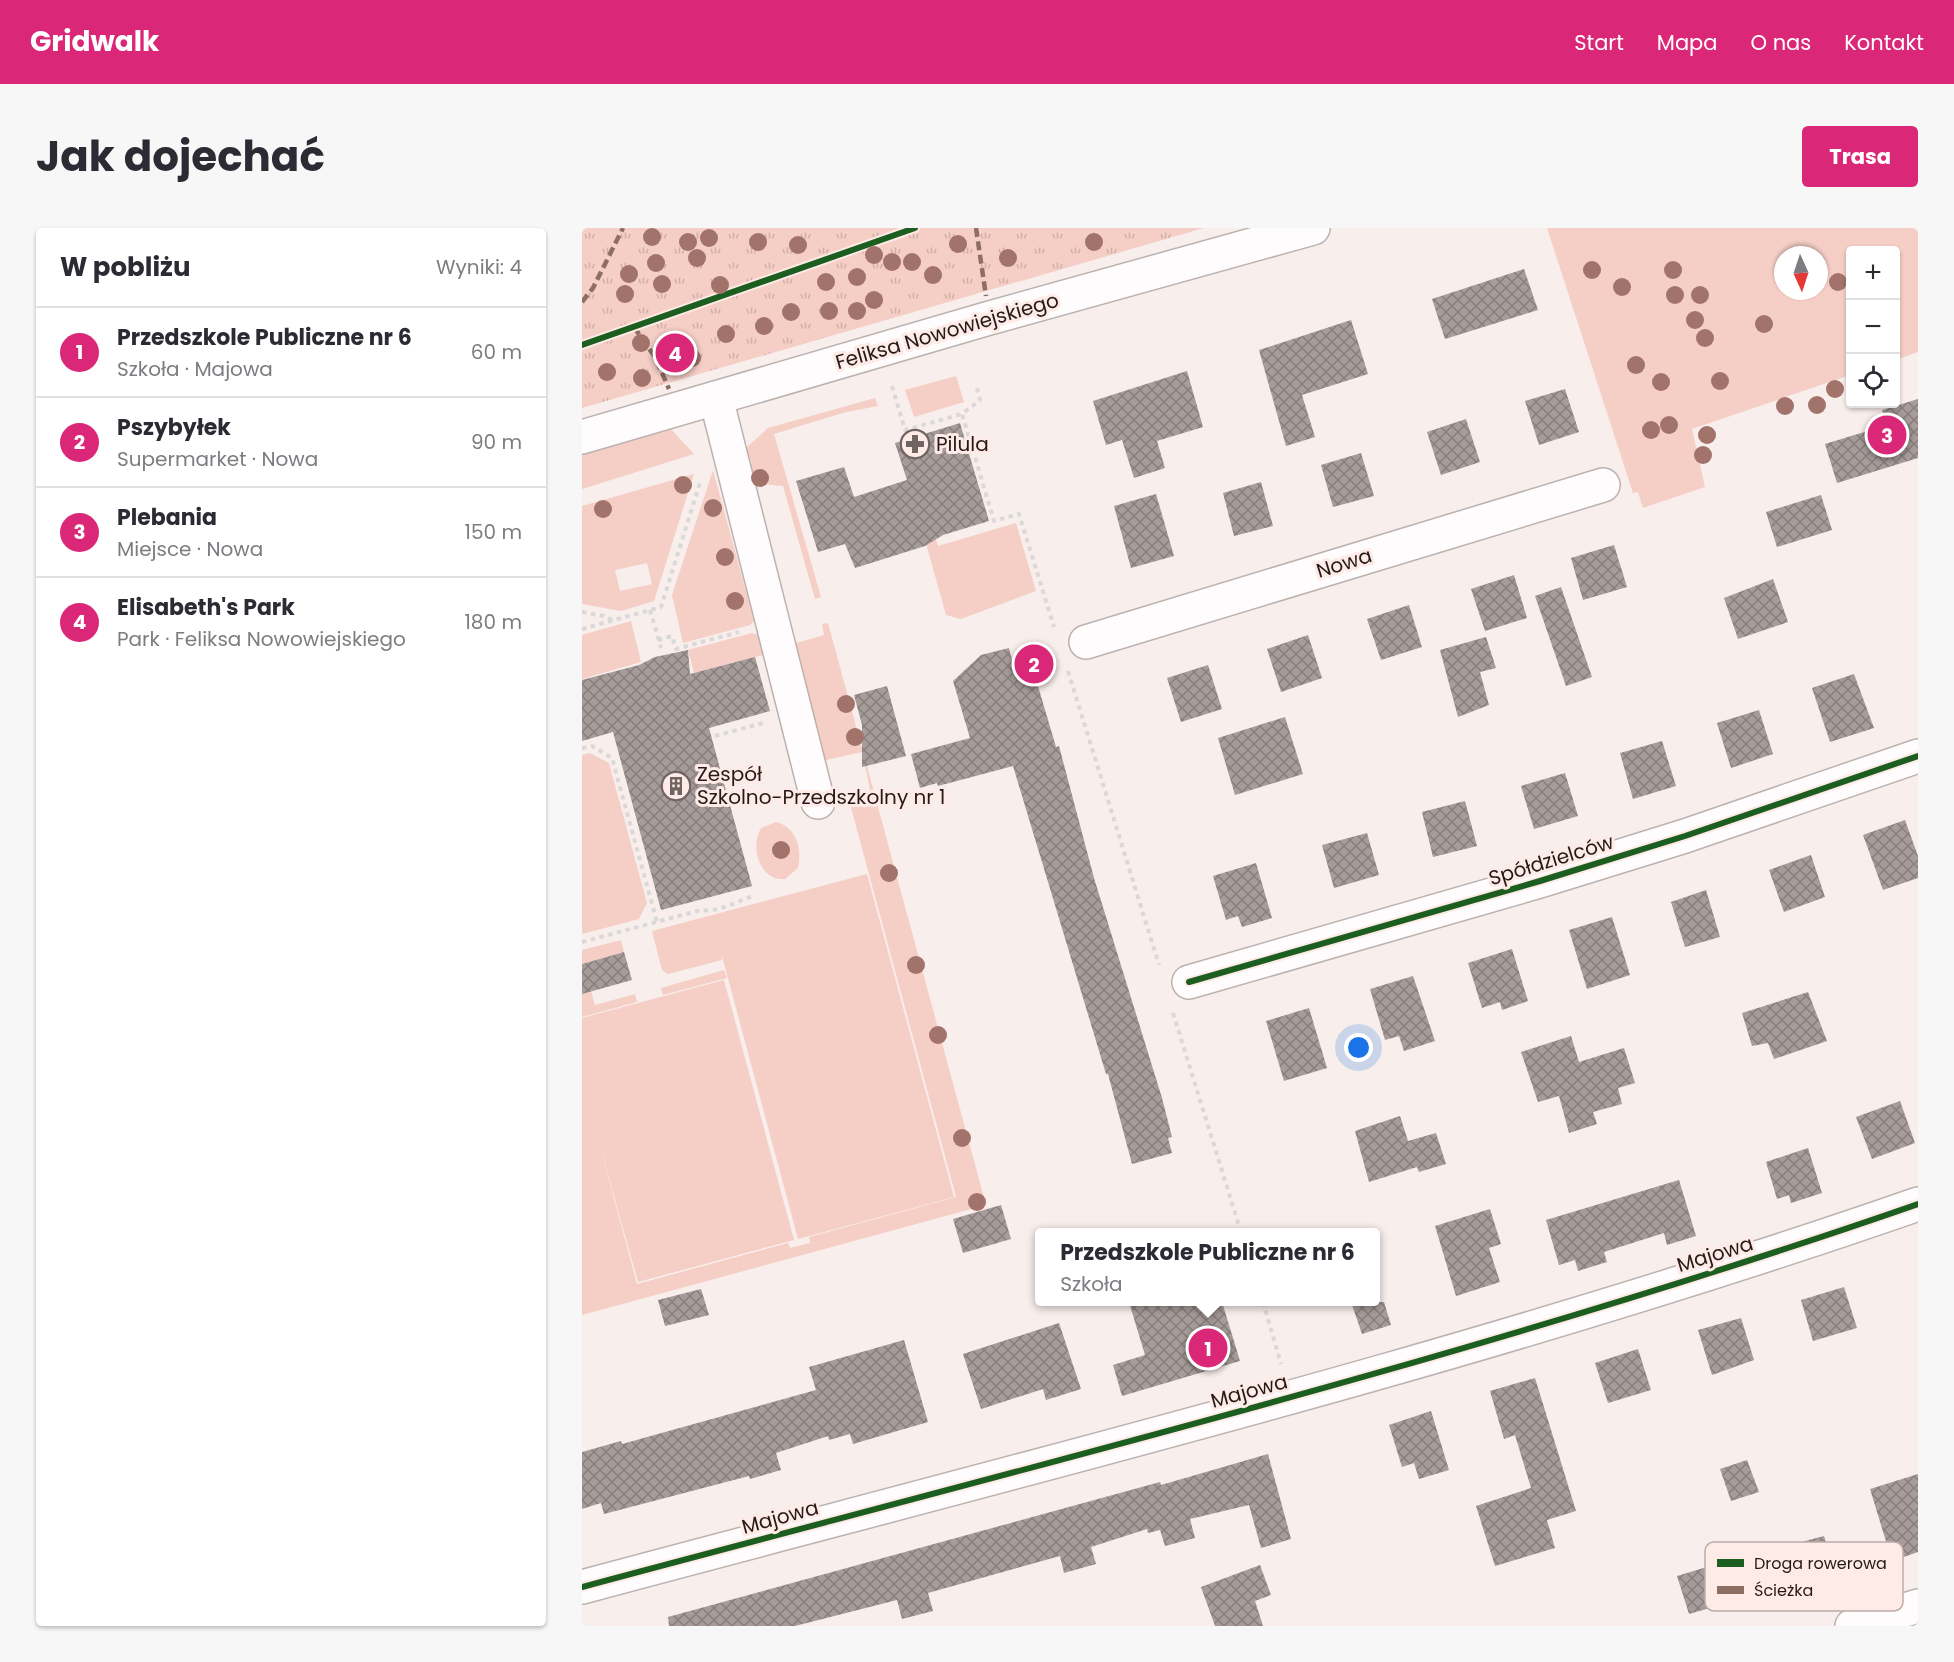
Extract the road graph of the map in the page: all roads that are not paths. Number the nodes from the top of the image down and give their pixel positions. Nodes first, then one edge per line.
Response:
1 (1313, 228) edge
2 (716, 398) junction
3 (582, 437) edge
4 (1603, 485) dead end
5 (1075, 652) road end
6 (1918, 756) edge
7 (818, 802) dead end
8 (1173, 985) road end
9 (1918, 1204) edge
10 (582, 1587) edge
11 (1918, 1606) edge
12 (1902, 1611) edge
13 (1903, 1611) edge
14 (1852, 1626) edge

1 - 2 street, Feliksa Nowowiejskiego
2 - 3 street, Feliksa Nowowiejskiego
2 - 7 street
4 - 5 street, Nowa
6 - 8 street, Spółdzielców
9 - 10 street, Majowa
11 - 13 street
12 - 14 street

